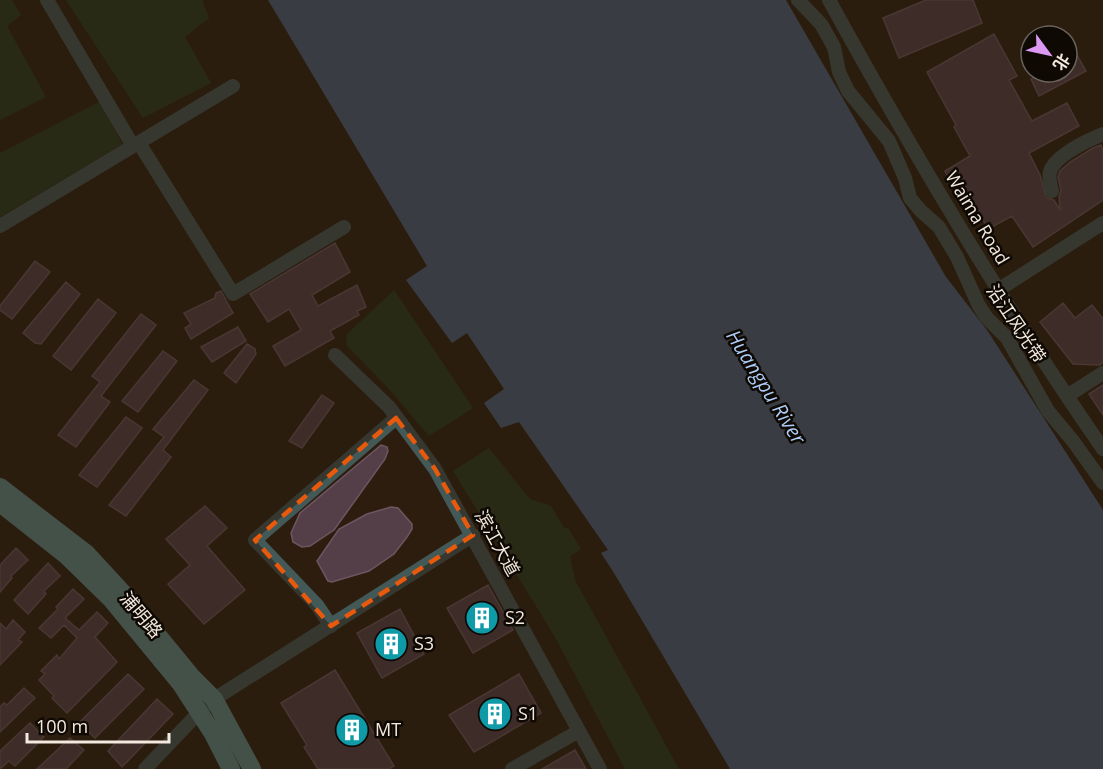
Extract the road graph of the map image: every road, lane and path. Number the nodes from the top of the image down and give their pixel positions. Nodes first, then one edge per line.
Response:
1 (47, 0) edge
2 (798, 0) edge
3 (829, 0) edge
4 (232, 86) dead end
5 (1103, 134) edge
6 (136, 145) junction
7 (1052, 191) dead end
8 (1103, 224) edge
9 (0, 226) edge
10 (344, 227) dead end
11 (998, 290) junction
12 (335, 355) dead end
13 (1103, 372) edge
14 (1067, 396) junction
15 (396, 418) junction
16 (1099, 433) edge
17 (1103, 449) edge
18 (1103, 483) edge
19 (0, 487) edge
20 (0, 503) edge
21 (473, 535) junction
22 (331, 626) junction
23 (207, 705) junction
24 (579, 731) junction
25 (144, 769) edge
26 (231, 769) edge
27 (252, 769) edge
28 (512, 769) edge
29 (600, 769) edge

1 - 6 street
2 - 18 street, 沿江风光带
3 - 11 street, Waima Road
4 - 6 street
5 - 7 street
6 - 9 street
6 - 10 street
8 - 11 street
11 - 14 street, Waima Road
12 - 15 street, 滨江大道
13 - 14 street
14 - 16 street, Waima Road
15 - 21 street, 滨江大道
15 - 22 street
16 - 17 street, Waima Road
19 - 23 main road, 浦明路
20 - 23 main road, 浦明路
21 - 22 street
21 - 24 street, 滨江大道
22 - 23 street
23 - 25 street
23 - 26 main road, 浦明路
23 - 27 main road, 浦明路
24 - 28 street
24 - 29 street, 滨江大道

